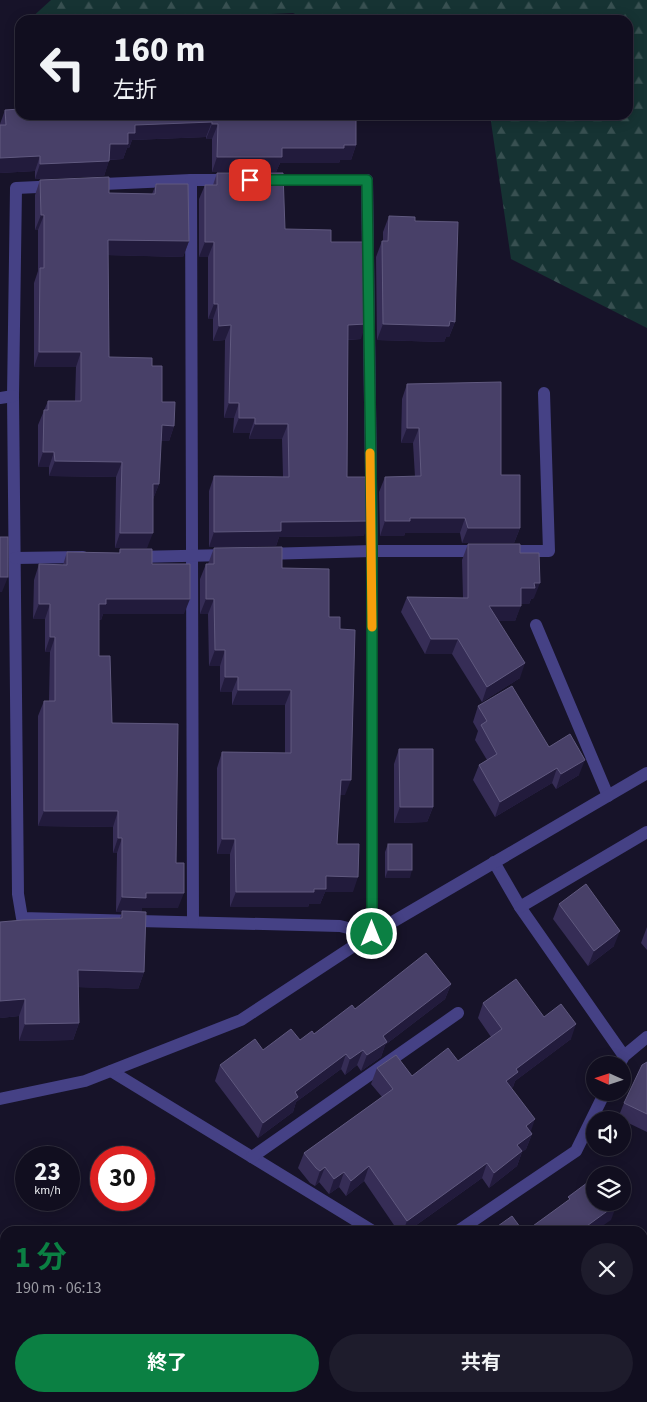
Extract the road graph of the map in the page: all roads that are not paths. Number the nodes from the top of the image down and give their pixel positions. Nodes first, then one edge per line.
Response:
1 (191, 180) junction
2 (544, 393) dead end
3 (14, 396) junction
4 (0, 398) edge
5 (372, 551) junction
6 (191, 556) junction
7 (94, 557) edge
8 (123, 557) edge
9 (15, 558) junction
10 (536, 625) dead end
11 (647, 773) edge
12 (608, 796) junction
13 (647, 832) edge
14 (494, 862) junction
15 (520, 907) junction
16 (193, 922) junction
17 (372, 934) junction
18 (458, 1013) dead end
19 (647, 1037) edge
20 (618, 1056) edge
21 (626, 1056) edge
22 (111, 1071) junction
23 (0, 1100) edge
24 (601, 1101) edge
25 (252, 1157) junction
26 (365, 1226) edge
27 (465, 1226) edge

1 - 3 street
1 - 5 street
1 - 6 street
2 - 5 street
3 - 4 street
3 - 9 street
5 - 6 street
5 - 17 street
6 - 8 street
6 - 16 street
7 - 9 street
9 - 16 street
10 - 12 street
11 - 12 street
12 - 14 street
13 - 15 street
14 - 15 street
14 - 17 street
15 - 20 street
16 - 17 street
17 - 22 street
18 - 25 street
19 - 21 street
22 - 23 street
22 - 25 street
24 - 27 street
25 - 26 street

